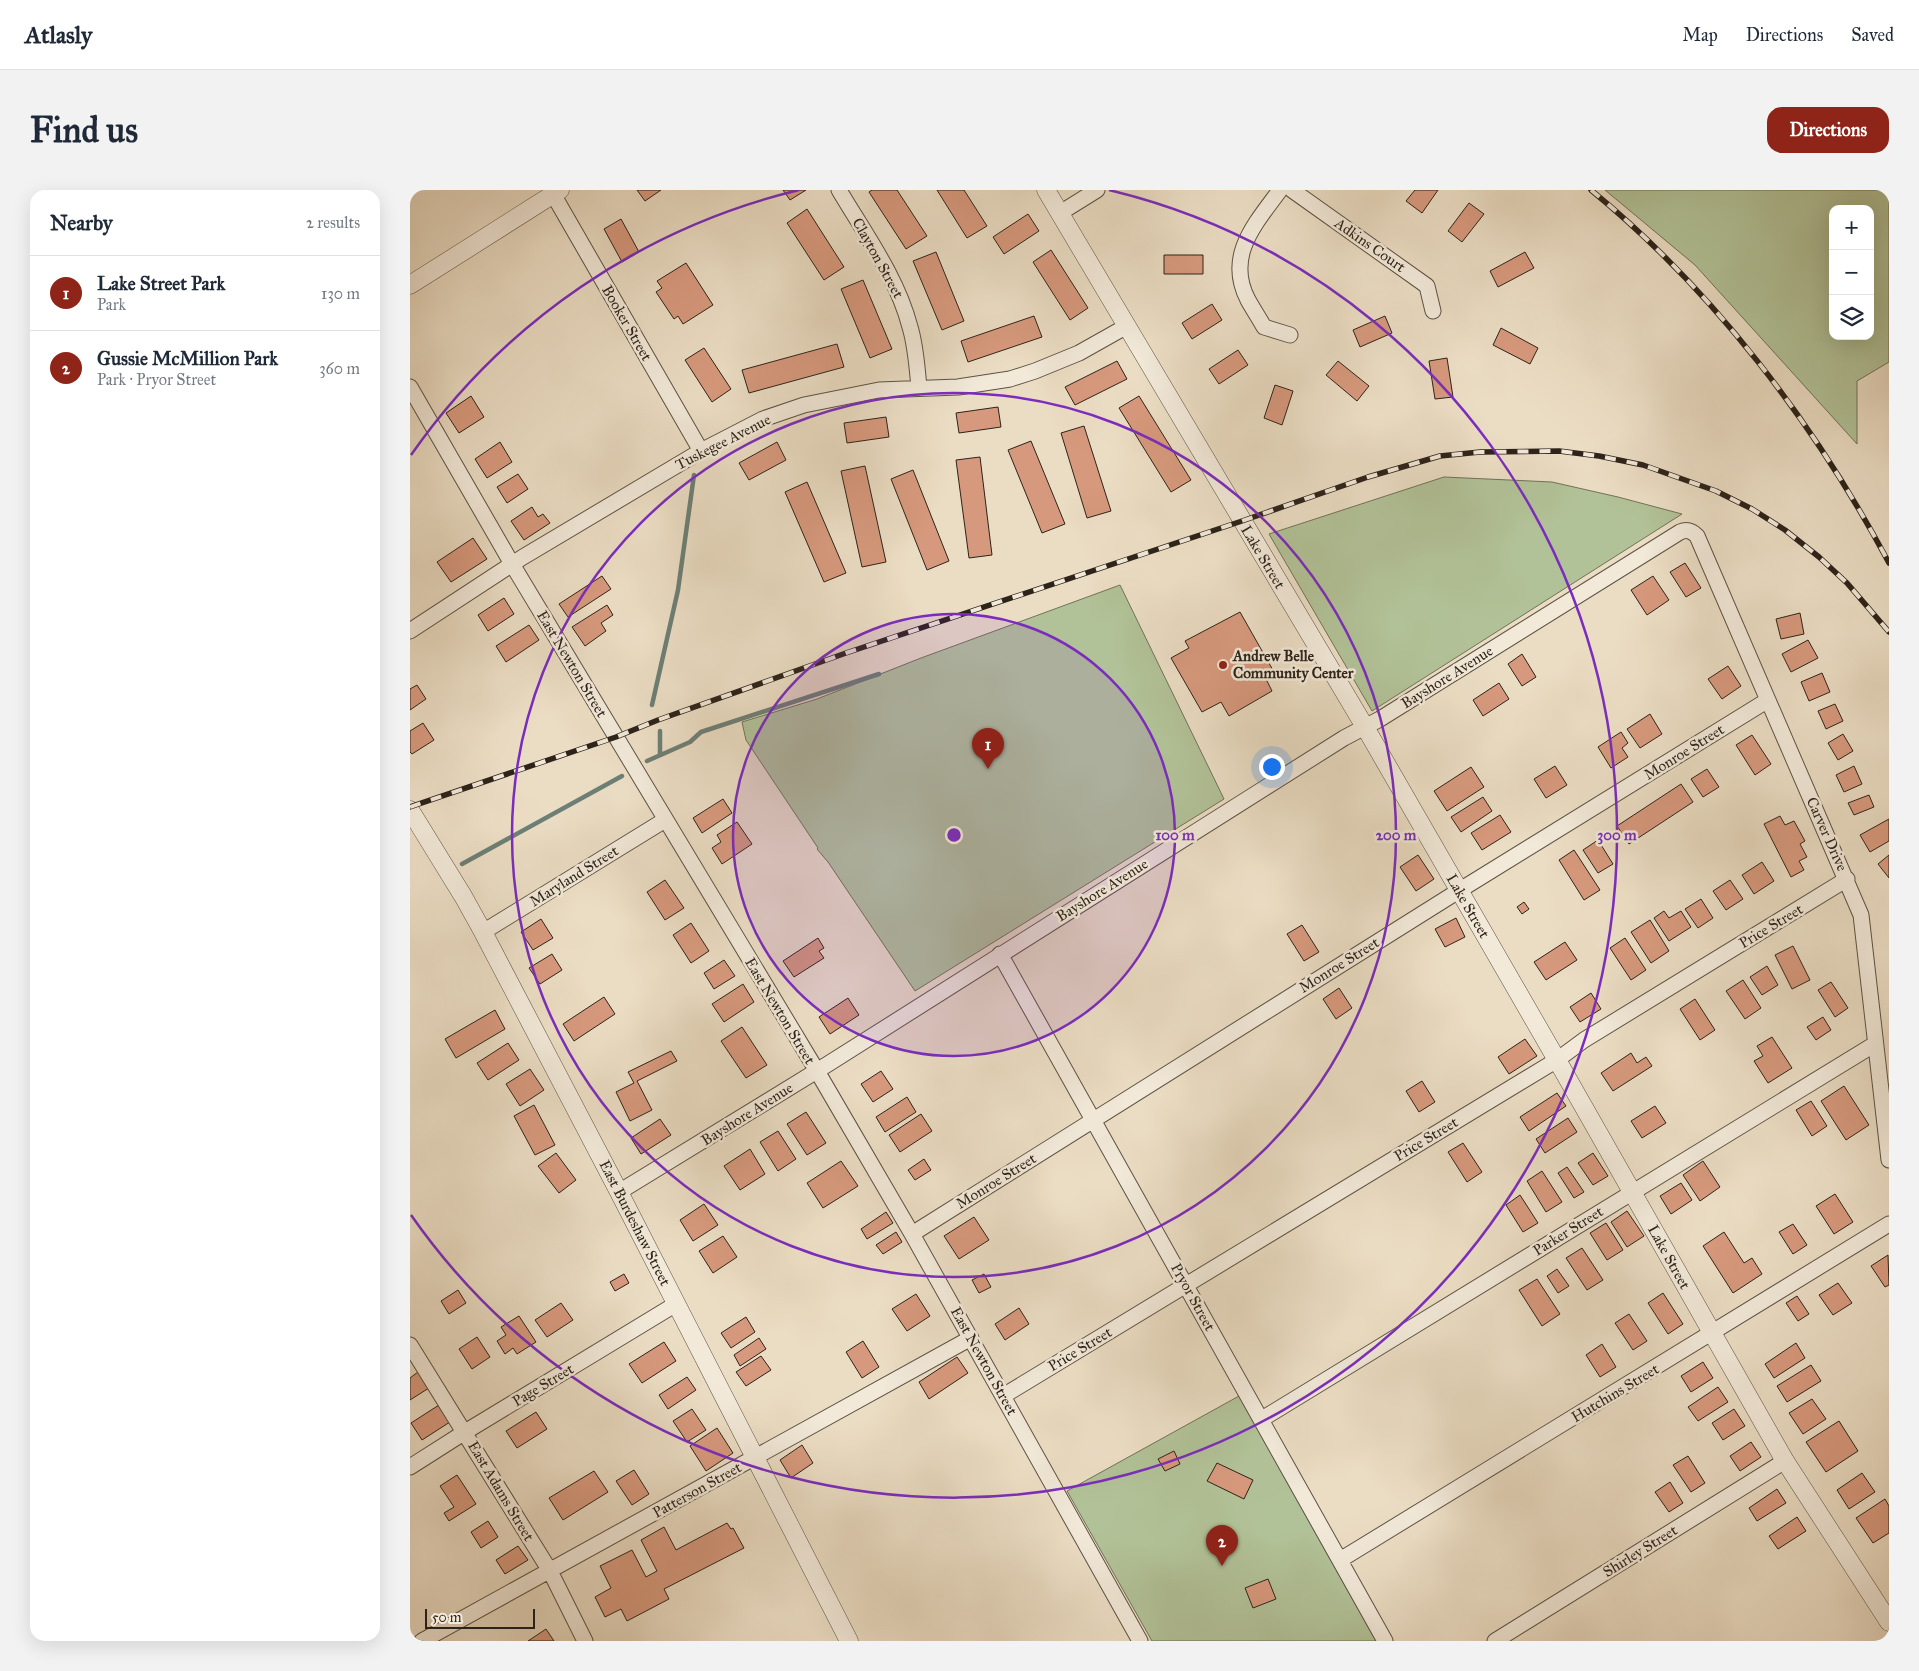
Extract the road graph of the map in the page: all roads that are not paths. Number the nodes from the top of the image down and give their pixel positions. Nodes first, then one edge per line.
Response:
1 (839, 190) edge
2 (1046, 190) edge
3 (1096, 190) edge
4 (1280, 190) edge
5 (1292, 190) edge
6 (556, 192) edge
7 (1060, 213) junction
8 (410, 285) edge
9 (1433, 311) dead end
10 (1127, 326) junction
11 (1290, 335) dead end
12 (410, 387) edge
13 (919, 388) junction
14 (701, 451) junction
15 (1690, 531) joint
16 (512, 564) junction
17 (410, 631) edge
18 (1768, 700) junction
19 (1365, 727) junction
20 (410, 810) edge
21 (665, 820) junction
22 (1847, 879) junction
23 (1460, 890) junction
24 (482, 932) junction
25 (1000, 954) junction
26 (1875, 1044) junction
27 (1557, 1060) junction
28 (817, 1071) junction
29 (1092, 1120) junction
30 (1889, 1160) edge
31 (1632, 1191) junction
32 (619, 1192) junction
33 (1889, 1224) edge
34 (912, 1234) junction
35 (1186, 1284) junction
36 (676, 1304) junction
37 (1712, 1334) junction
38 (971, 1338) junction
39 (410, 1345) edge
40 (1003, 1396) junction
41 (1262, 1419) junction
42 (465, 1432) junction
43 (756, 1458) junction
44 (1785, 1461) junction
45 (410, 1468) edge
46 (1340, 1560) junction
47 (550, 1571) junction
48 (1889, 1622) edge
49 (422, 1641) edge
50 (585, 1641) edge
51 (849, 1641) edge
52 (1140, 1641) edge
53 (1386, 1641) edge
54 (1495, 1641) edge

1 - 13 street, Clayton Street
2 - 7 street, Lake Street
3 - 7 street
4 - 11 street
5 - 9 street, Adkins Court
6 - 8 street
6 - 14 street, Booker Street
7 - 10 street, Lake Street
10 - 13 street, Tuskegee Avenue
10 - 19 street, Lake Street
12 - 16 street, East Newton Street
13 - 14 street, Tuskegee Avenue
14 - 16 street, Tuskegee Avenue
15 - 18 street, Carver Drive
15 - 19 street, Bayshore Avenue
16 - 17 street, Tuskegee Avenue
16 - 21 street, East Newton Street
18 - 22 street, Carver Drive
18 - 23 street, Monroe Street
19 - 23 street, Lake Street
19 - 25 street, Bayshore Avenue
20 - 24 street, East Burdeshaw Street
21 - 24 street, Maryland Street
21 - 28 street, East Newton Street
22 - 26 street, Carver Drive
22 - 27 street, Price Street
23 - 27 street, Lake Street
23 - 29 street, Monroe Street
24 - 32 street, East Burdeshaw Street
25 - 28 street, Bayshore Avenue
25 - 29 street, Pryor Street
26 - 30 street, Carver Drive
26 - 31 street, Parker Street
27 - 31 street, Lake Street
27 - 35 street, Price Street
28 - 32 street, Bayshore Avenue
28 - 34 street, East Newton Street
29 - 34 street, Monroe Street
29 - 35 street, Pryor Street
31 - 37 street, Lake Street
31 - 41 street, Parker Street
32 - 36 street, East Burdeshaw Street
33 - 37 street, Hutchins Street
34 - 38 street, East Newton Street
35 - 40 street, Price Street
35 - 41 street, Pryor Street
36 - 42 street, Page Street
36 - 43 street, East Burdeshaw Street
37 - 44 street, Lake Street
37 - 46 street, Hutchins Street
38 - 40 street, East Newton Street
38 - 43 street, Patterson Street
39 - 42 street, East Adams Street
40 - 52 street, East Newton Street
41 - 46 street, Pryor Street
42 - 45 street, Page Street
42 - 47 street, East Adams Street
43 - 47 street, Patterson Street
43 - 51 street, East Burdeshaw Street
44 - 48 street, Lake Street
44 - 54 street, Shirley Street
46 - 53 street, Pryor Street
47 - 49 street, Patterson Street
47 - 50 street, East Adams Street

